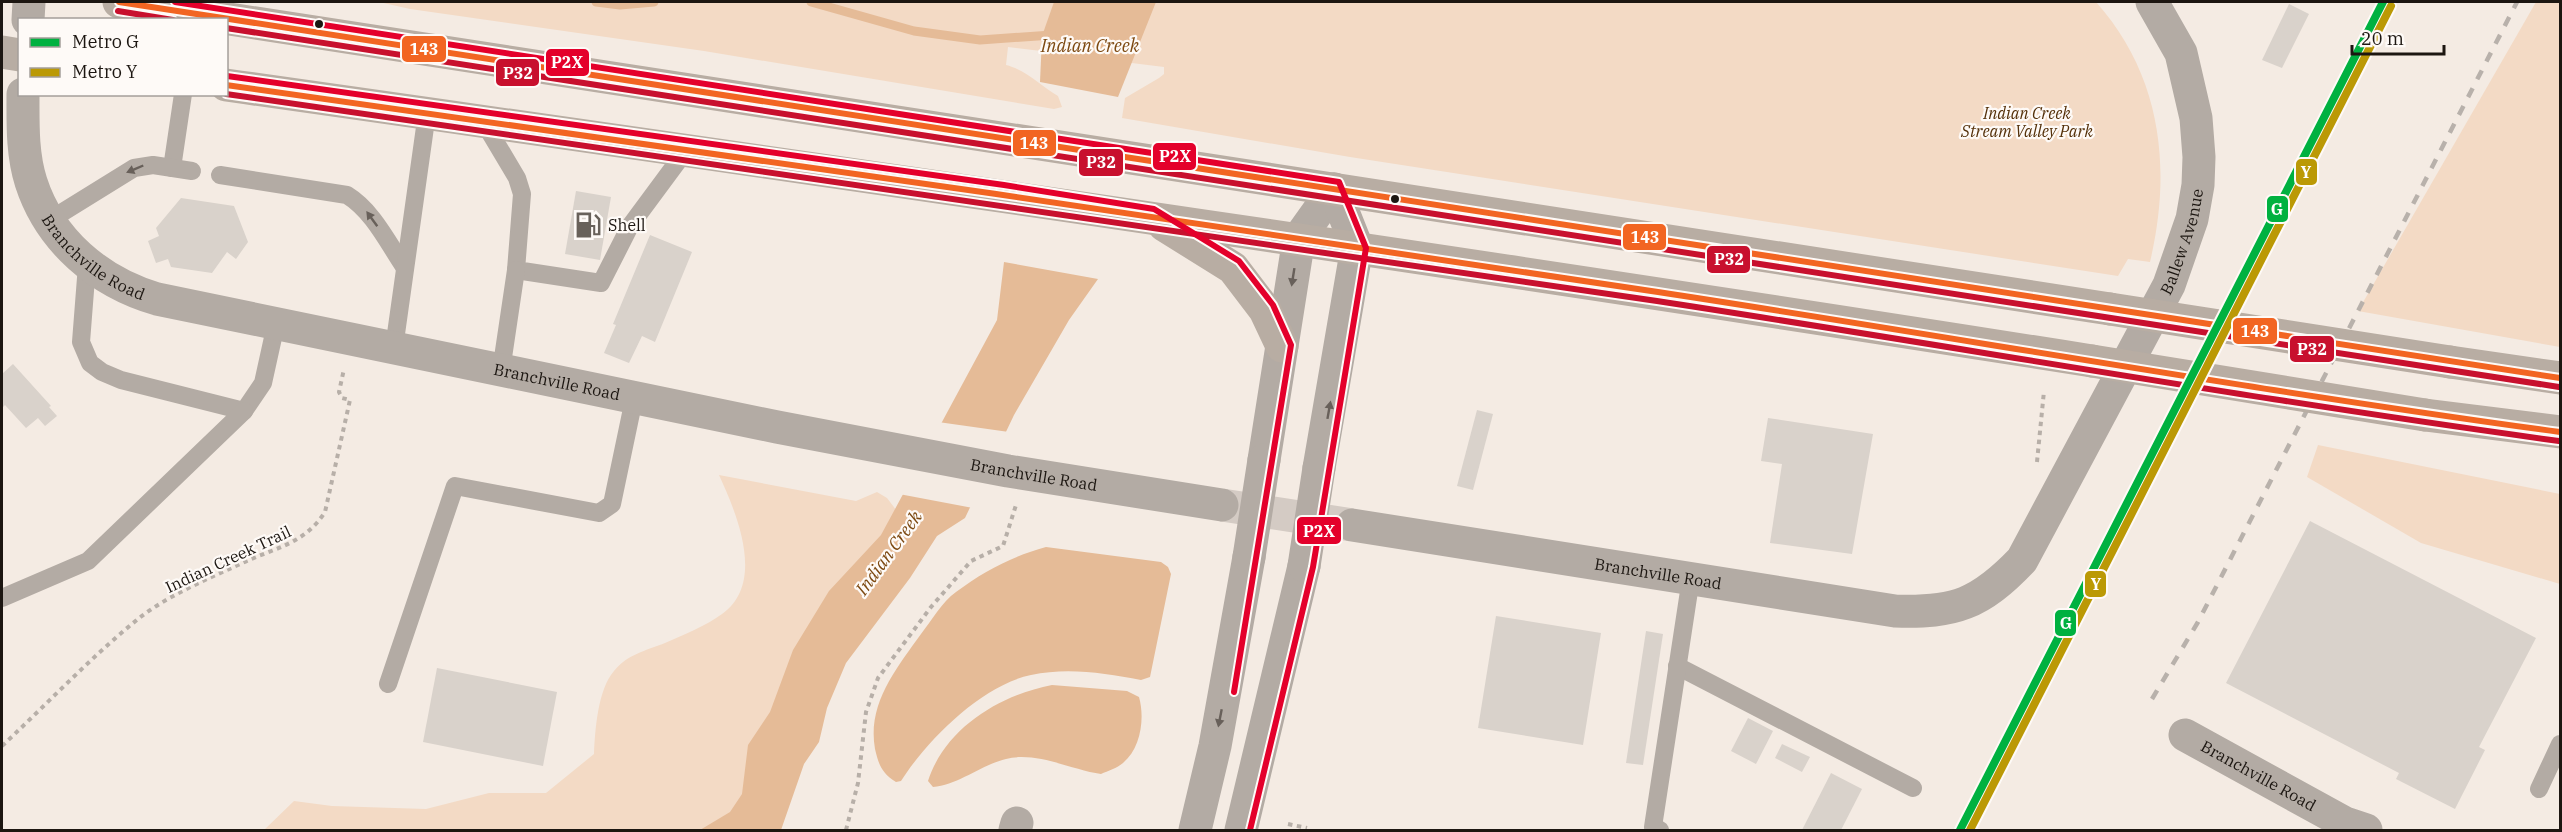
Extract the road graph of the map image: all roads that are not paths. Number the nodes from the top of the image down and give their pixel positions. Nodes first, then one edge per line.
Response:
1 (29, 2) edge
2 (118, 2) edge
3 (2152, 2) edge
4 (222, 10) edge
5 (28, 18) edge
6 (2, 52) edge
7 (18, 56) edge
8 (228, 85) edge
9 (23, 96) edge
10 (183, 96) edge
11 (427, 113) junction
12 (483, 121) junction
13 (687, 149) junction
14 (172, 168) junction
15 (192, 171) dead end
16 (220, 176) dead end
17 (1334, 189) junction
18 (1152, 218) junction
19 (50, 220) junction
20 (1299, 238) junction
21 (1357, 247) junction
22 (87, 265) junction
23 (405, 268) junction
24 (516, 270) junction
25 (276, 324) junction
26 (1282, 346) junction
27 (394, 348) junction
28 (501, 371) junction
29 (2560, 378) edge
30 (634, 399) junction
31 (244, 411) junction
32 (2560, 432) edge
33 (1222, 504) tunnel mouth
34 (1352, 525) tunnel mouth
35 (1691, 578) junction
36 (2, 598) edge
37 (1965, 605) joint
38 (1677, 666) junction
39 (388, 684) dead end
40 (2185, 735) dead end
41 (2560, 750) edge
42 (1913, 788) dead end
43 (2539, 789) dead end
44 (1245, 828) edge
45 (2351, 828) edge
46 (1195, 831) edge
47 (1660, 831) edge

1 - 5 street
2 - 4 main road
3 - 37 street, Ballew Avenue
4 - 17 main road
6 - 7 main road
8 - 11 main road
9 - 19 street, Branchville Road
10 - 14 lane
11 - 12 main road
11 - 23 lane
12 - 13 main road
12 - 24 lane
13 - 18 main road
13 - 24 lane
14 - 15 lane
14 -> 19 lane
23 -> 16 lane
17 - 20 street
17 - 21 street
17 - 29 main road, bridge
18 - 20 main road
18 - 26 main road
19 - 22 street, Branchville Road
20 - 21 main road
20 -> 26 street
21 - 32 main road, bridge
44 -> 21 street, bridge
22 - 25 street, Branchville Road
22 - 31 lane
23 - 27 lane
24 - 28 lane
25 - 27 street, Branchville Road
25 - 31 lane
26 -> 46 street, bridge
27 - 28 street, Branchville Road
28 - 30 street, Branchville Road
30 - 33 street, Branchville Road
30 - 39 lane
31 - 36 lane
34 - 35 street, Branchville Road
35 - 37 street, Branchville Road
35 - 38 lane
38 - 42 lane
38 - 47 lane
40 - 45 street, Branchville Road
41 - 43 lane

